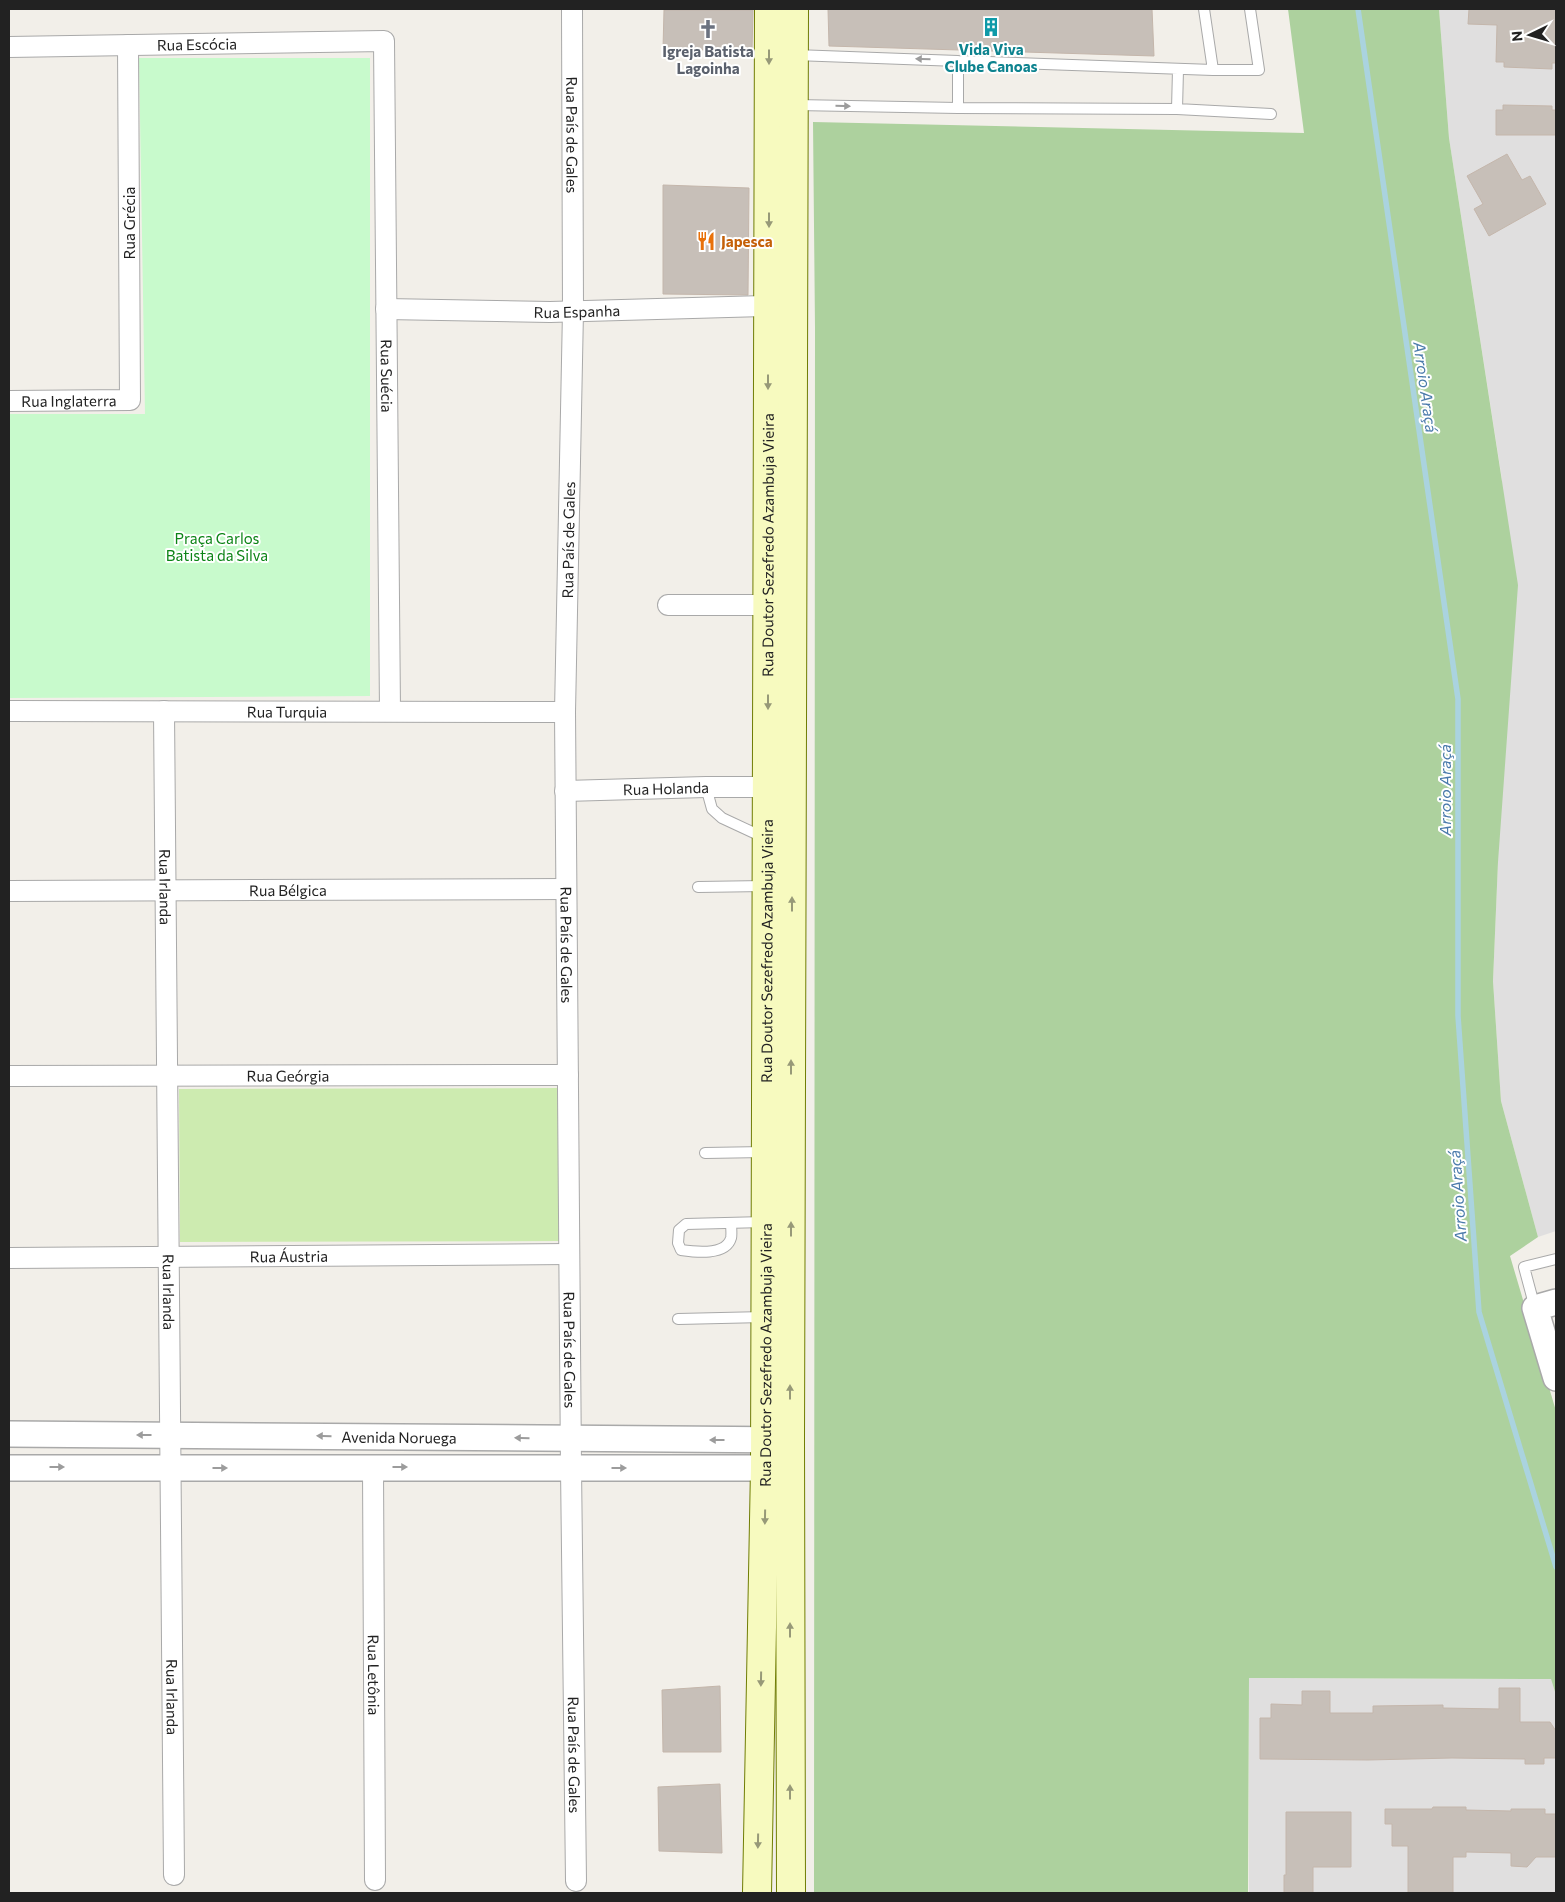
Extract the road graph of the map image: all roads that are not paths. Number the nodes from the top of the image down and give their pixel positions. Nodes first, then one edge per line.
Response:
1 (572, 9) edge
2 (769, 9) edge
3 (794, 9) edge
4 (1204, 9) edge
5 (1250, 9) edge
6 (384, 41) joint
7 (128, 45) junction
8 (9, 47) edge
9 (794, 55) junction
10 (958, 61) junction
11 (1178, 70) junction
12 (1213, 70) junction
13 (794, 105) junction
14 (958, 108) junction
15 (1178, 109) junction
16 (1271, 114) dead end
17 (768, 306) junction
18 (386, 310) junction
19 (573, 311) junction
20 (130, 400) joint
21 (9, 401) edge
22 (668, 605) dead end
23 (768, 605) junction
24 (9, 711) edge
25 (164, 711) junction
26 (390, 711) junction
27 (565, 712) junction
28 (706, 787) junction
29 (767, 787) junction
30 (566, 791) junction
31 (767, 839) junction
32 (767, 886) junction
33 (698, 887) dead end
34 (566, 889) junction
35 (9, 891) edge
36 (166, 891) junction
37 (568, 1075) junction
38 (9, 1076) edge
39 (167, 1076) junction
40 (766, 1152) junction
41 (705, 1154) dead end
42 (766, 1222) junction
43 (731, 1223) junction
44 (569, 1254) junction
45 (169, 1257) junction
46 (9, 1258) edge
47 (1556, 1258) edge
48 (1546, 1305) edge
49 (766, 1317) junction
50 (678, 1319) dead end
51 (1556, 1378) edge
52 (9, 1434) edge
53 (170, 1435) junction
54 (570, 1438) junction
55 (778, 1440) junction
56 (9, 1468) edge
57 (170, 1468) junction
58 (372, 1468) junction
59 (570, 1468) junction
60 (778, 1468) junction
61 (174, 1875) dead end
62 (375, 1880) dead end
63 (576, 1882) dead end
64 (757, 1893) edge
65 (791, 1893) edge

1 - 19 street, Rua País de Gales
2 -> 17 main road, Rua Doutor Sezefredo Azambuja Vieira
3 - 9 main road, Rua Doutor Sezefredo Azambuja Vieira
4 - 12 lane
5 - 12 lane
6 - 7 street, Rua Escócia
6 - 18 street, Rua Suécia
7 - 8 street, Rua Escócia
7 - 20 street, Rua Grécia
10 -> 9 lane
9 - 13 main road, Rua Doutor Sezefredo Azambuja Vieira
10 - 11 lane
10 - 14 lane
11 - 12 lane
11 - 15 lane
13 -> 14 lane
55 -> 13 main road, Rua Doutor Sezefredo Azambuja Vieira
14 - 15 lane
15 - 16 lane
17 - 19 street, Rua Espanha
17 -> 23 main road, Rua Doutor Sezefredo Azambuja Vieira
18 - 19 street, Rua Espanha
18 - 26 street, Rua Suécia
19 - 27 street, Rua País de Gales
20 - 21 street, Rua Inglaterra
22 - 23 street
23 -> 29 main road, Rua Doutor Sezefredo Azambuja Vieira
24 - 25 street, Rua Turquia
25 - 26 street, Rua Turquia
25 - 36 street, Rua Irlanda
26 - 27 street, Rua Turquia
27 - 30 street, Rua País de Gales
28 - 29 street, Rua Holanda
28 - 30 street, Rua Holanda
28 - 31 lane
29 - 31 main road, Rua Doutor Sezefredo Azambuja Vieira
30 - 34 street, Rua País de Gales
31 - 32 main road, Rua Doutor Sezefredo Azambuja Vieira
32 - 33 lane
32 - 40 main road, Rua Doutor Sezefredo Azambuja Vieira
34 - 36 street, Rua Bélgica
34 - 37 street, Rua País de Gales
35 - 36 street, Rua Bélgica
36 - 39 street, Rua Irlanda
37 - 39 street, Rua Geórgia
37 - 44 street, Rua País de Gales
38 - 39 street, Rua Geórgia
39 - 45 street, Rua Irlanda
40 - 41 lane
40 - 42 main road, Rua Doutor Sezefredo Azambuja Vieira
42 - 43 lane
42 - 49 main road, Rua Doutor Sezefredo Azambuja Vieira
43 - 43 lane
44 - 45 street, Rua Áustria
44 - 54 street, Rua País de Gales
45 - 46 street, Rua Áustria
45 - 53 street, Rua Irlanda
47 - 48 lane
48 - 51 street
49 - 50 lane
49 - 55 main road, Rua Doutor Sezefredo Azambuja Vieira
53 -> 52 street, Avenida Noruega
54 -> 53 street, Avenida Noruega
53 - 57 street, Rua Irlanda
55 -> 54 street, Avenida Noruega
54 - 59 street, Rua País de Gales
55 - 60 main road, Rua Doutor Sezefredo Azambuja Vieira
56 -> 57 street, Avenida Noruega
57 -> 58 street, Avenida Noruega
57 - 61 street, Rua Irlanda
58 -> 59 street, Avenida Noruega
58 - 62 street, Rua Letônia
59 -> 60 street, Avenida Noruega
59 - 63 street, Rua País de Gales
60 -> 64 main road, Rua Doutor Sezefredo Azambuja Vieira
65 -> 60 main road, Rua Doutor Sezefredo Azambuja Vieira

